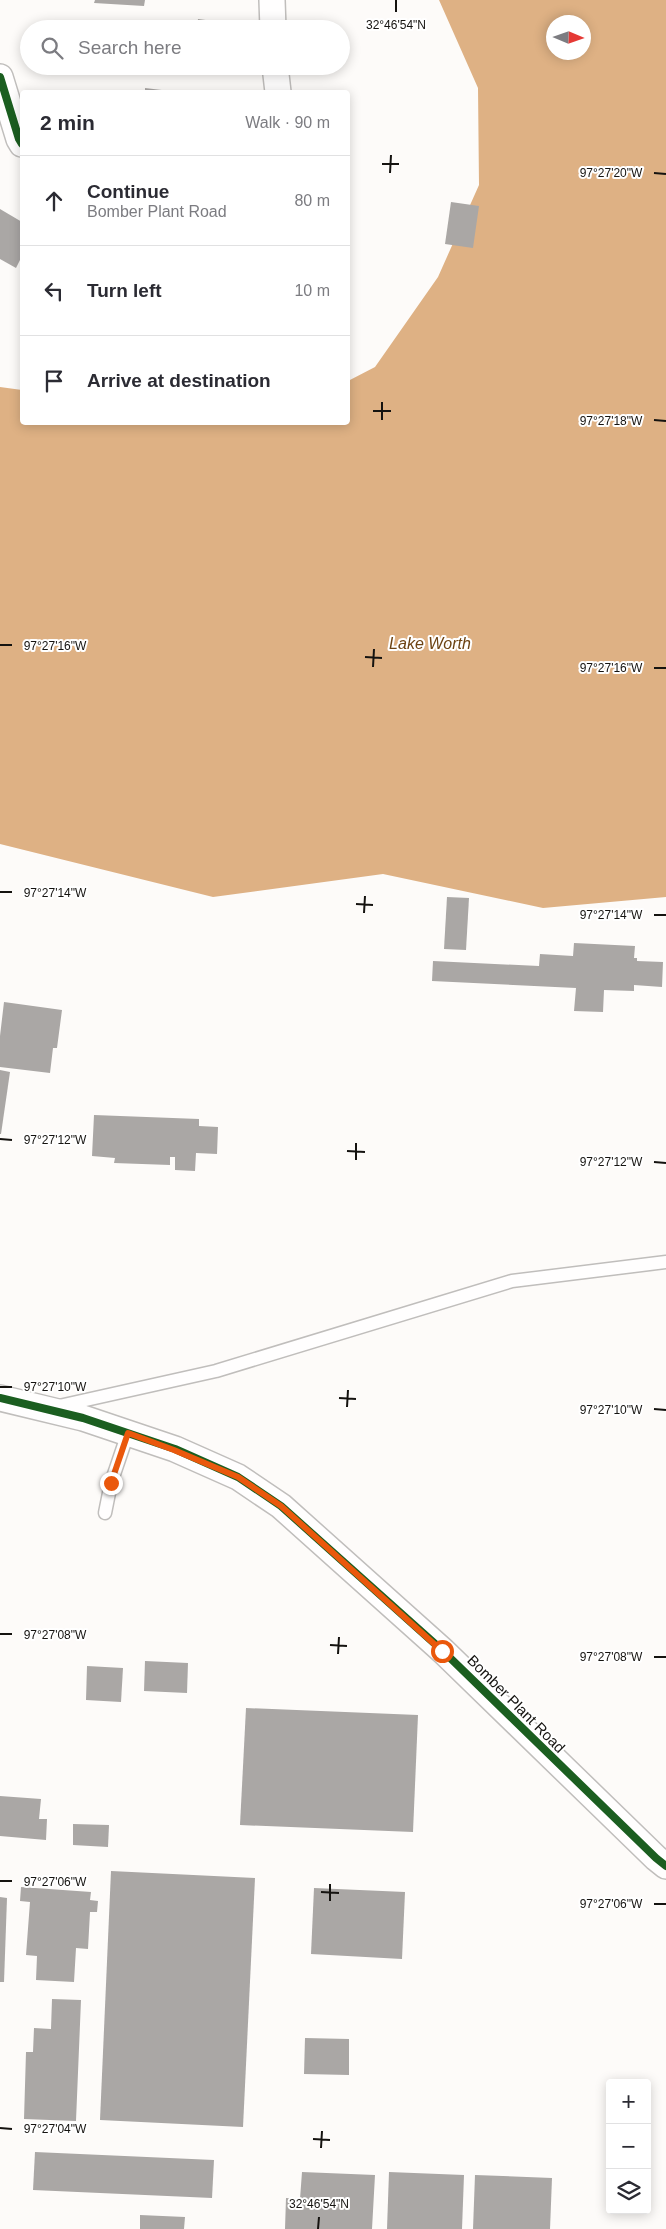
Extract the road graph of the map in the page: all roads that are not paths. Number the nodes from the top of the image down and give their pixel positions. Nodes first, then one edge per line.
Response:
1 (272, 0) edge
2 (273, 20) edge
3 (276, 75) edge
4 (0, 77) edge
5 (278, 90) edge
6 (20, 142) edge
7 (666, 1262) edge
8 (0, 1398) edge
9 (46, 1409) junction
10 (128, 1433) junction
11 (105, 1513) dead end
12 (666, 1866) edge

1 - 2 street
3 - 5 street
4 - 6 street
7 - 9 lane
8 - 9 street, Bomber Plant Road
9 - 10 street, Bomber Plant Road
10 - 11 lane
10 - 12 street, Bomber Plant Road

